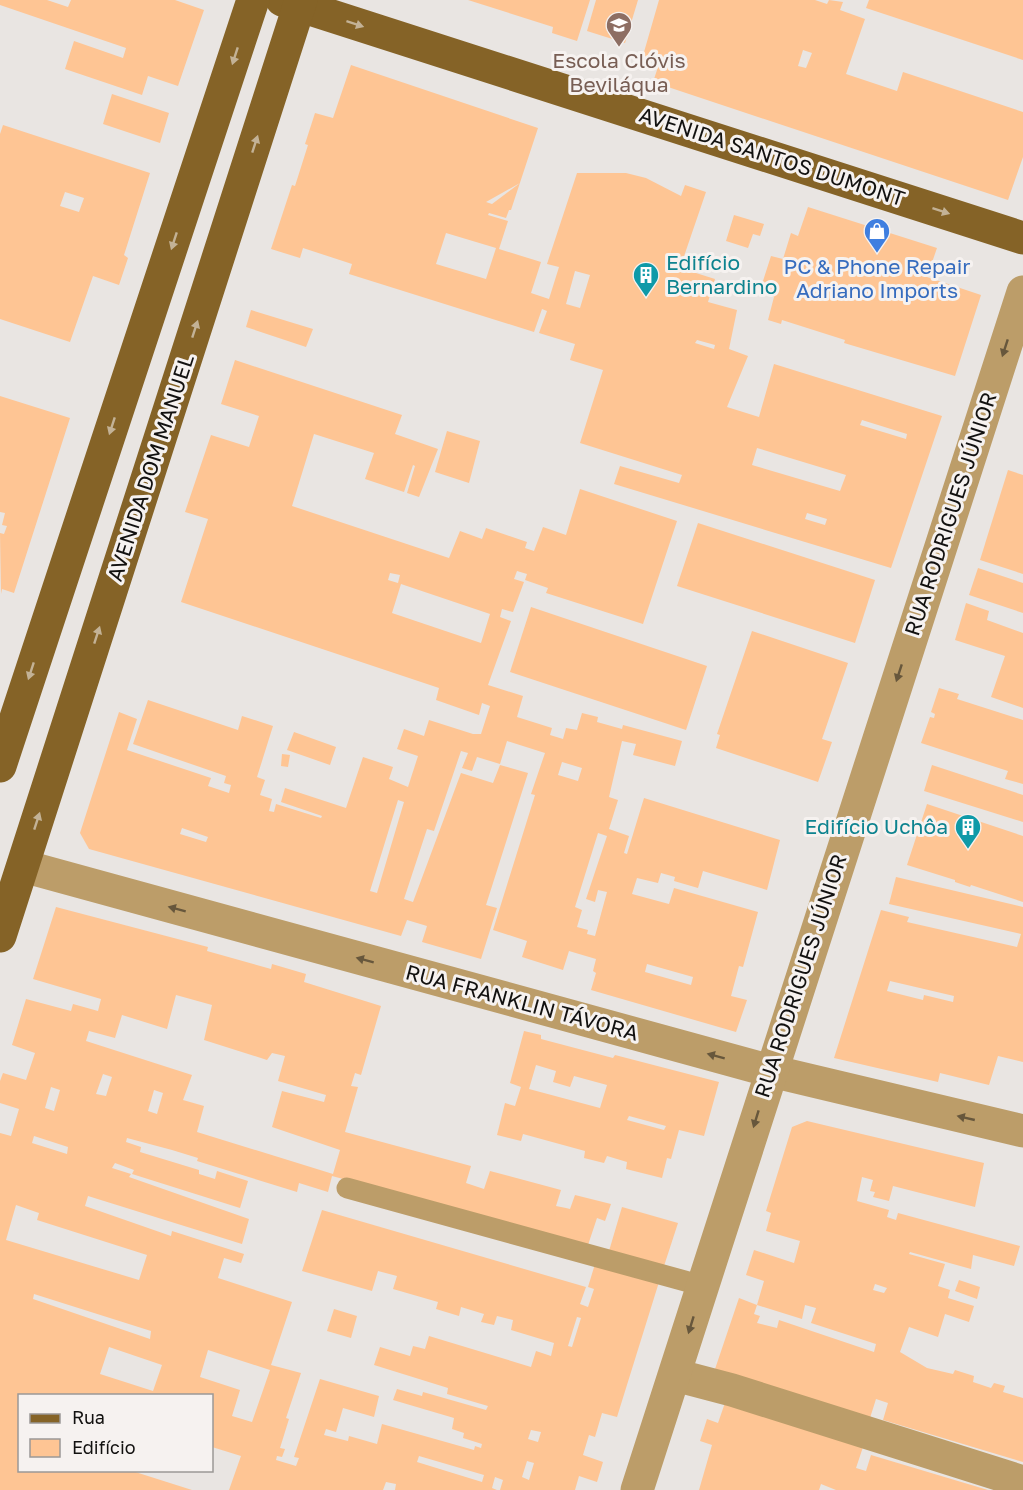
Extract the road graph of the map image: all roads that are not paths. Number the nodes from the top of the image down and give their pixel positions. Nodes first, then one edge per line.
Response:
1 (253, 0) edge
2 (294, 2) edge
3 (1023, 237) edge
4 (1023, 292) edge
5 (0, 766) edge
6 (23, 866) junction
7 (0, 936) edge
8 (771, 1071) junction
9 (1023, 1131) edge
10 (347, 1188) dead end
11 (703, 1286) junction
12 (675, 1375) junction
13 (1023, 1482) edge
14 (637, 1490) edge

1 -> 5 main road
2 -> 3 main road, AVENIDA SANTOS DUMONT
6 -> 2 main road, AVENIDA DOM MANUEL
4 -> 8 street, RUA RODRIGUES JÚNIOR
6 - 7 main road, AVENIDA DOM MANUEL
8 -> 6 street, RUA FRANKLIN TÁVORA
9 -> 8 street, RUA FRANKLIN TÁVORA
8 -> 11 street, RUA RODRIGUES JÚNIOR
10 - 11 lane
11 -> 12 street, RUA RODRIGUES JÚNIOR
12 - 13 street
12 - 14 street, RUA RODRIGUES JÚNIOR

